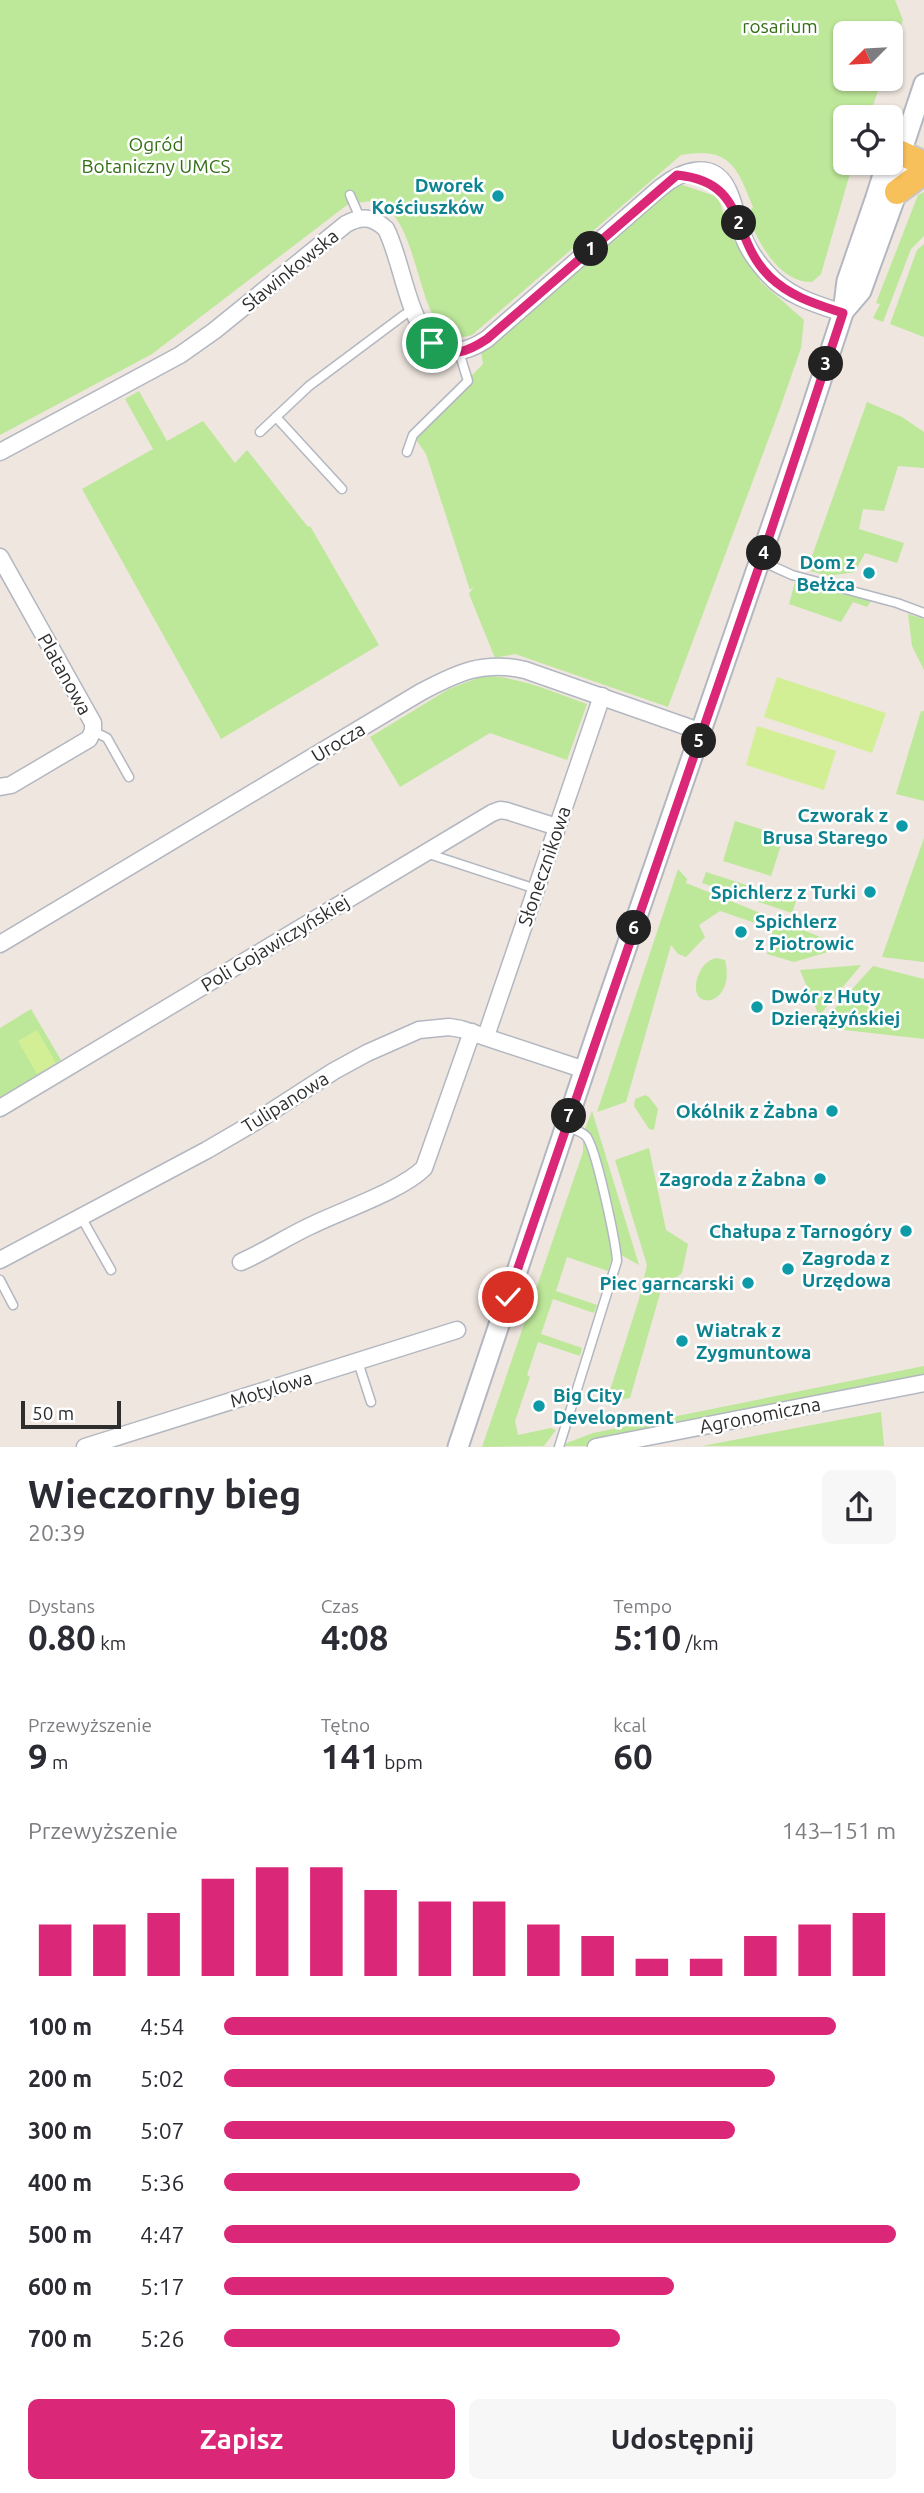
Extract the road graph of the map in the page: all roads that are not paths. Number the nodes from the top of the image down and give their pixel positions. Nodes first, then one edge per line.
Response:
1 (924, 84) edge
2 (910, 146) edge
3 (924, 164) edge
4 (924, 172) edge
5 (897, 191) junction
6 (350, 195) dead end
7 (360, 218) junction
8 (409, 312) junction
9 (843, 313) junction
10 (459, 352) junction
11 (276, 417) junction
12 (260, 432) dead end
13 (0, 452) edge
14 (407, 452) dead end
15 (342, 489) dead end
16 (0, 557) edge
17 (761, 561) junction
18 (924, 613) edge
19 (602, 696) junction
20 (93, 731) junction
21 (702, 733) junction
22 (129, 777) dead end
23 (0, 787) edge
24 (557, 827) junction
25 (426, 853) junction
26 (536, 889) junction
27 (0, 944) edge
28 (479, 1034) junction
29 (585, 1070) junction
30 (0, 1108) edge
31 (566, 1126) junction
32 (81, 1217) junction
33 (0, 1260) edge
34 (241, 1262) dead end
35 (111, 1270) dead end
36 (0, 1280) edge
37 (13, 1305) dead end
38 (457, 1330) dead end
39 (358, 1362) junction
40 (924, 1383) edge
41 (371, 1402) dead end
42 (85, 1447) edge
43 (458, 1447) edge
44 (559, 1447) edge
45 (596, 1447) edge

1 - 2 street
2 - 3 main road
2 - 5 street
2 - 9 street
4 - 5 main road
5 - 9 street
6 - 7 lane
7 - 8 street, Sławinkowska
7 - 13 street, Sławinkowska
8 - 10 street, Sławinkowska
8 - 11 lane
9 - 10 street
9 - 17 street
10 - 14 lane
11 - 12 lane
11 - 15 lane
16 - 20 street, Platanowa
17 - 18 lane
17 - 21 street
19 - 21 street, Urocza
19 - 24 street, Słonecznikowa
19 - 27 street, Urocza
20 - 22 lane
20 - 23 street, Platanowa
21 - 29 street
24 - 25 street, Poli Gojawiczyńskiej
24 - 26 street, Słonecznikowa
25 - 26 lane
25 - 30 street, Poli Gojawiczyńskiej
26 - 28 street, Słonecznikowa
28 - 29 street, Tulipanowa
28 - 32 street, Tulipanowa
28 - 34 street, Słonecznikowa
29 - 31 street
31 - 43 street
31 - 44 lane
32 - 33 street, Tulipanowa
32 - 35 lane
36 - 37 lane
38 - 39 street, Motylowa
39 - 41 lane
39 - 42 street, Motylowa
40 - 45 street, Agronomiczna

